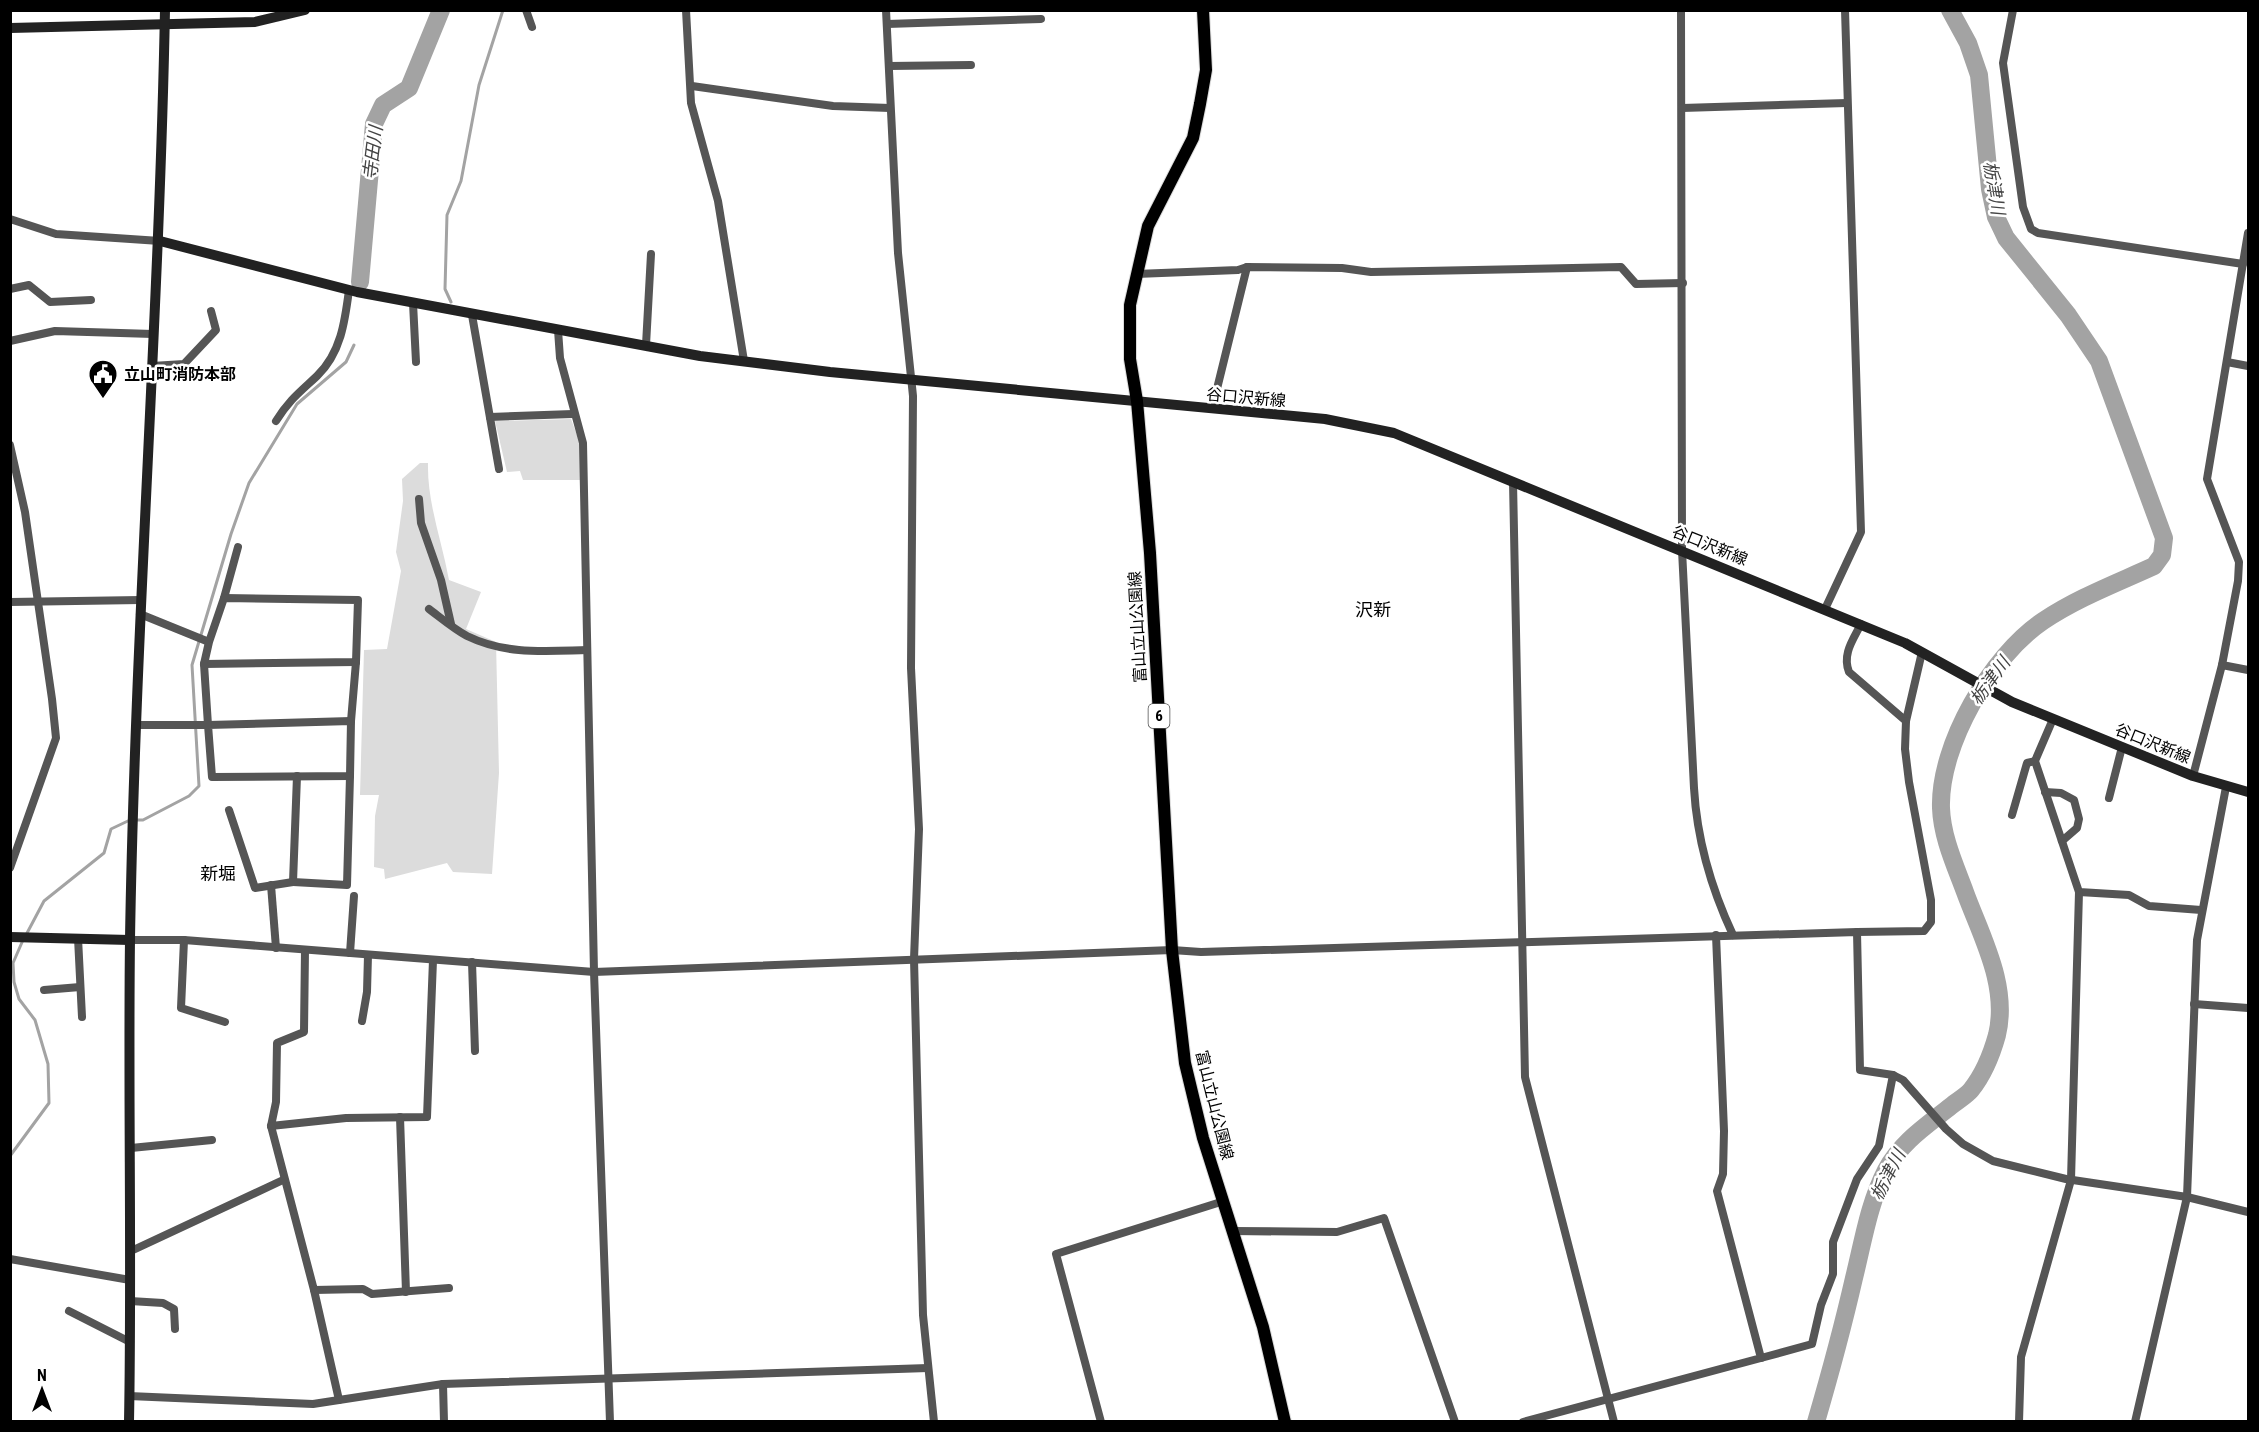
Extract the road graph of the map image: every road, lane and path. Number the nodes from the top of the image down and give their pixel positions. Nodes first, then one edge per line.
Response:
1 (165, 10) edge
2 (304, 10) edge
3 (526, 10) edge
4 (686, 10) edge
5 (886, 10) edge
6 (1203, 10) edge
7 (1681, 10) edge
8 (1845, 10) edge
9 (2013, 10) edge
10 (1041, 19) dead end
11 (887, 24) junction
12 (165, 25) junction
13 (532, 27) dead end
14 (10, 28) edge
15 (970, 65) dead end
16 (888, 66) junction
17 (692, 86) junction
18 (1847, 103) junction
19 (890, 108) junction
20 (1682, 108) junction
21 (10, 219) edge
22 (2248, 233) edge
23 (160, 241) junction
24 (651, 254) dead end
25 (2243, 264) junction
26 (1247, 267) junction
27 (1136, 274) junction
28 (1683, 283) junction
29 (10, 289) edge
30 (349, 290) junction
31 (91, 300) dead end
32 (413, 303) junction
33 (211, 311) dead end
34 (472, 315) junction
35 (558, 330) junction
36 (153, 334) junction
37 (10, 341) edge
38 (646, 345) junction
39 (744, 361) junction
40 (416, 362) dead end
41 (2227, 362) junction
42 (152, 366) junction
43 (2248, 366) edge
44 (911, 380) junction
45 (1137, 401) junction
46 (1212, 409) junction
47 (573, 414) junction
48 (490, 417) junction
49 (276, 421) dead end
50 (10, 446) edge
51 (499, 470) dead end
52 (1513, 482) junction
53 (419, 499) dead end
54 (238, 547) dead end
55 (1682, 550) junction
56 (224, 598) junction
57 (141, 600) junction
58 (10, 602) edge
59 (38, 602) junction
60 (429, 609) dead end
61 (1825, 609) junction
62 (140, 614) junction
63 (451, 624) junction
64 (1861, 624) junction
65 (209, 642) junction
66 (587, 650) junction
67 (1922, 652) junction
68 (356, 662) junction
69 (204, 664) junction
70 (2222, 665) junction
71 (2248, 670) edge
72 (2053, 719) junction
73 (351, 721) junction
74 (1906, 721) junction
75 (137, 725) junction
76 (208, 725) junction
77 (2122, 747) junction
78 (2035, 761) junction
79 (297, 776) junction
80 (350, 776) junction
81 (2193, 776) junction
82 (2226, 788) junction
83 (2045, 792) junction
84 (2248, 792) edge
85 (2109, 798) dead end
86 (229, 810) dead end
87 (2012, 815) dead end
88 (2061, 841) junction
89 (10, 868) edge
90 (293, 882) junction
91 (271, 885) junction
92 (2079, 892) junction
93 (354, 896) dead end
94 (2201, 910) junction
95 (1857, 932) junction
96 (1733, 935) junction
97 (1716, 936) junction
98 (10, 937) edge
99 (78, 938) junction
100 (130, 940) junction
101 (184, 940) junction
102 (1521, 942) junction
103 (276, 948) junction
104 (305, 950) junction
105 (1172, 950) junction
106 (350, 953) junction
107 (368, 955) junction
108 (914, 959) junction
109 (433, 960) junction
110 (472, 962) junction
111 (594, 972) junction
112 (80, 987) junction
113 (44, 990) dead end
114 (2194, 1004) junction
115 (2248, 1008) edge
116 (82, 1017) dead end
117 (362, 1021) dead end
118 (225, 1022) dead end
119 (475, 1051) dead end
120 (1893, 1075) junction
121 (400, 1117) junction
122 (271, 1126) junction
123 (212, 1140) dead end
124 (130, 1148) junction
125 (283, 1180) junction
126 (2071, 1180) junction
127 (2187, 1197) junction
128 (1224, 1201) junction
129 (2248, 1212) edge
130 (1233, 1231) junction
131 (131, 1251) junction
132 (10, 1259) edge
133 (130, 1280) junction
134 (449, 1288) dead end
135 (314, 1290) junction
136 (406, 1292) junction
137 (130, 1301) junction
138 (69, 1311) dead end
139 (175, 1329) dead end
140 (130, 1342) junction
141 (1761, 1358) junction
142 (928, 1368) junction
143 (608, 1378) junction
144 (443, 1384) junction
145 (129, 1396) junction
146 (1608, 1399) junction
147 (339, 1400) junction
148 (129, 1422) edge
149 (444, 1422) edge
150 (610, 1422) edge
151 (933, 1422) edge
152 (1101, 1422) edge
153 (1285, 1422) edge
154 (1455, 1422) edge
155 (1523, 1422) edge
156 (1614, 1422) edge
157 (2019, 1422) edge
158 (2135, 1422) edge

1 - 12 street
2 - 12 street
3 - 13 street
4 - 17 street
5 - 11 street
6 - 27 main road, 富山立山公園線 / 6
7 - 20 street
8 - 18 street
9 - 25 street
10 - 11 street
11 - 16 street
12 - 14 street
12 - 23 street
15 - 16 street
16 - 19 street
17 - 19 street
17 - 39 street
18 - 20 street
18 - 61 street
19 - 44 street
20 - 28 street
21 - 23 street
22 - 25 street
23 - 30 street, 谷口沢新線
23 - 36 street
24 - 38 street
25 - 41 street
26 - 27 street
26 - 28 street
26 - 46 street
27 - 45 main road, 富山立山公園線 / 6
28 - 55 street
29 - 31 street
30 - 32 street, 谷口沢新線
30 - 49 street
32 - 34 street, 谷口沢新線
32 - 40 street
33 - 42 street
34 - 35 street, 谷口沢新線
34 - 48 street
35 - 38 street, 谷口沢新線
35 - 47 street
36 - 37 street
36 - 42 street
38 - 39 street, 谷口沢新線
39 - 44 street, 谷口沢新線
41 - 43 street
41 - 70 street
42 - 57 street
44 - 45 street, 谷口沢新線
44 - 108 street
45 - 46 street, 谷口沢新線
45 - 105 main road, 富山立山公園線 / 6
46 - 52 street, 谷口沢新線
47 - 48 street
47 - 66 street
48 - 51 street
50 - 59 street
52 - 55 street, 谷口沢新線
52 - 102 street
53 - 63 street
54 - 56 street
55 - 61 street, 谷口沢新線
55 - 96 street
56 - 65 street
56 - 68 street
57 - 59 street
57 - 62 street
58 - 59 street
59 - 89 street
60 - 63 street
61 - 64 street, 谷口沢新線
62 - 65 street
62 - 75 street
63 - 66 street
64 - 67 street, 谷口沢新線
64 - 74 street
65 - 69 street
66 - 111 street
67 - 72 street, 谷口沢新線
67 - 74 street
68 - 69 street
68 - 73 street
69 - 76 street
70 - 71 street
70 - 81 street
72 - 77 street, 谷口沢新線
72 - 78 street
73 - 76 street
73 - 80 street
74 - 95 street
75 - 76 street
75 - 100 street
76 - 79 street
77 - 81 street, 谷口沢新線
77 - 85 street
78 - 83 street
78 - 87 street
79 - 80 street
79 - 90 street
80 - 90 street
81 - 82 street, 谷口沢新線
82 - 84 street, 谷口沢新線
82 - 94 street
83 - 88 street
83 - 88 street
86 - 91 street
88 - 92 street
90 - 91 street
91 - 103 street
92 - 94 street
92 - 126 street
93 - 106 street
94 - 114 street
95 - 96 street
95 - 120 street
96 - 97 street
97 - 102 street
97 - 141 street
98 - 99 street
99 - 100 street
99 - 112 street
100 - 101 street
100 - 124 street
101 - 103 street
101 - 118 street
102 - 105 street
102 - 146 street
103 - 104 street
104 - 106 street
104 - 122 street
105 - 108 street
105 - 128 main road, 富山立山公園線 / 6
106 - 107 street
107 - 109 street
107 - 117 street
108 - 111 street
108 - 142 street
109 - 110 street
109 - 121 street
110 - 111 street
110 - 119 street
111 - 143 street
112 - 113 street
112 - 116 street
114 - 115 street
114 - 127 street
120 - 126 street
120 - 141 street
121 - 122 street
121 - 136 street
122 - 125 street
123 - 124 street
124 - 131 street
125 - 131 street
125 - 135 street
126 - 127 street
126 - 157 street
127 - 129 street
127 - 158 street
128 - 130 main road, 富山立山公園線 / 6
128 - 152 street
130 - 153 main road, 富山立山公園線 / 6
130 - 154 street
131 - 133 street
132 - 133 street
133 - 137 street
134 - 136 street
135 - 136 street
135 - 147 street
137 - 139 street
137 - 140 street
138 - 140 street
140 - 145 street
141 - 146 street
142 - 143 street
142 - 151 street
143 - 144 street
143 - 150 street
144 - 147 street
144 - 149 street
145 - 147 street
145 - 148 street
146 - 155 street
146 - 156 street

